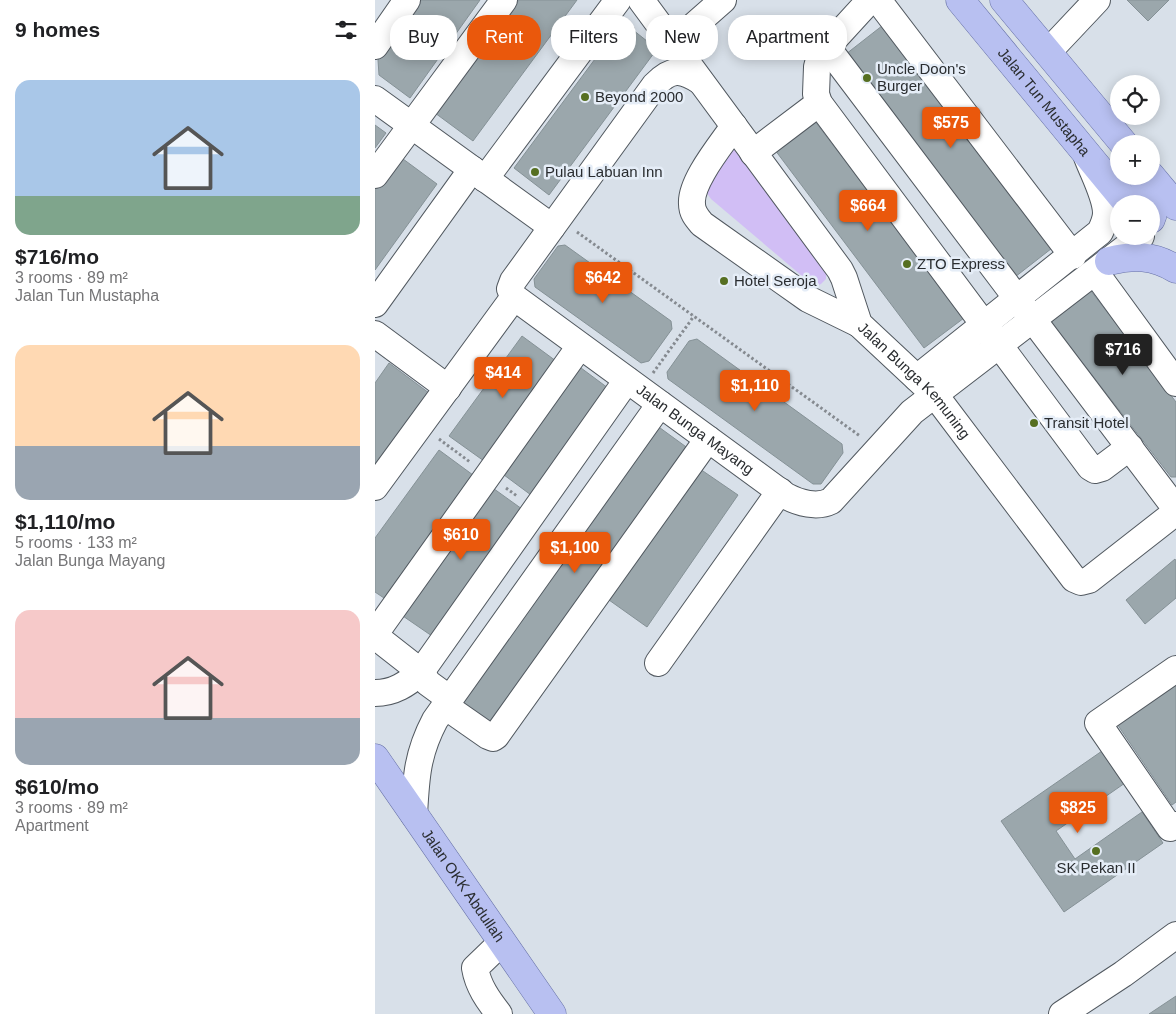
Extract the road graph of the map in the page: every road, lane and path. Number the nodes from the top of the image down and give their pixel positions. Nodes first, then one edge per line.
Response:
1 (407, 0) edge
2 (504, 0) edge
3 (618, 0) edge
4 (641, 0) edge
5 (723, 0) edge
6 (870, 0) edge
7 (878, 0) edge
8 (960, 0) edge
9 (1004, 0) edge
10 (1097, 0) edge
11 (652, 15) edge
12 (706, 15) edge
13 (847, 25) edge
14 (375, 46) edge
15 (1047, 52) junction
16 (685, 60) edge
17 (819, 60) edge
18 (837, 60) edge
19 (700, 81) junction
20 (375, 99) edge
21 (819, 104) junction
22 (411, 125) junction
23 (734, 126) junction
24 (1116, 135) edge
25 (1083, 148) junction
26 (753, 153) junction
27 (479, 174) junction
28 (375, 175) edge
29 (1158, 185) edge
30 (1121, 195) edge
31 (1176, 206) edge
32 (555, 223) junction
33 (1160, 243) edge
34 (1129, 245) edge
35 (1073, 256) junction
36 (1176, 262) edge
37 (1102, 266) junction
38 (1176, 269) edge
39 (514, 297) junction
40 (375, 304) edge
41 (1025, 309) junction
42 (694, 316) junction
43 (859, 324) junction
44 (375, 334) edge
45 (992, 335) junction
46 (580, 346) junction
47 (1176, 383) edge
48 (926, 387) junction
49 (447, 388) junction
50 (643, 391) junction
51 (708, 439) junction
52 (1129, 447) junction
53 (878, 449) junction
54 (375, 487) edge
55 (780, 491) junction
56 (1176, 511) edge
57 (375, 635) edge
58 (658, 663) dead end
59 (1176, 669) edge
60 (421, 672) junction
61 (375, 693) edge
62 (448, 702) junction
63 (375, 758) edge
64 (414, 815) junction
65 (1176, 825) edge
66 (1176, 935) edge
67 (502, 942) junction
68 (496, 1013) edge
69 (552, 1014) edge
70 (1062, 1014) edge

1 - 14 street
2 - 22 street
3 - 27 street
4 - 11 street, Jalan Bunga Kemuning
5 - 12 street
6 - 13 street
7 - 35 street
8 - 25 main road, Jalan Tun Mustapha
9 - 15 main road
10 - 15 street
15 - 24 main road
16 - 19 street, Jalan Bunga Kemuning
17 - 21 street
18 - 41 street
19 - 23 street, Jalan Bunga Kemuning
19 - 32 street
20 - 22 street
21 - 26 street
21 - 45 street
22 - 27 street
22 - 28 street
23 - 26 street, Jalan Bunga Kemuning
23 - 43 street
25 - 30 main road, Jalan Tun Mustapha
25 - 35 street
26 - 43 street, Jalan Bunga Kemuning
27 - 32 street
27 - 40 street
29 - 31 main road
32 - 39 street
32 - 42 path
33 - 36 main road
34 - 37 street
35 - 41 street
37 - 38 main road
37 - 41 street
37 - 47 street
39 - 46 street, Jalan Bunga Mayang
39 - 49 street
41 - 45 street, Jalan Bunga Mayang
41 - 52 street
42 - 50 path
42 - 53 path
43 - 48 street, Jalan Bunga Kemuning
44 - 49 street
45 - 48 street, Jalan Bunga Mayang
45 - 52 street
46 - 50 street, Jalan Bunga Mayang
46 - 57 street
48 - 53 street, Jalan Bunga Mayang
48 - 56 street, Jalan Bunga Kemuning
49 - 54 street
50 - 51 street, Jalan Bunga Mayang
50 - 60 street
50 - 62 street
51 - 55 street, Jalan Bunga Mayang
51 - 62 street
52 - 56 street
53 - 55 street, Jalan Bunga Mayang
55 - 58 street
57 - 60 street
59 - 65 street
60 - 61 street
60 - 62 street
62 - 64 street
63 - 64 main road, Jalan OKK Abdullah
64 - 67 main road, Jalan OKK Abdullah
66 - 70 street
67 - 68 street
67 - 69 main road, Jalan OKK Abdullah

